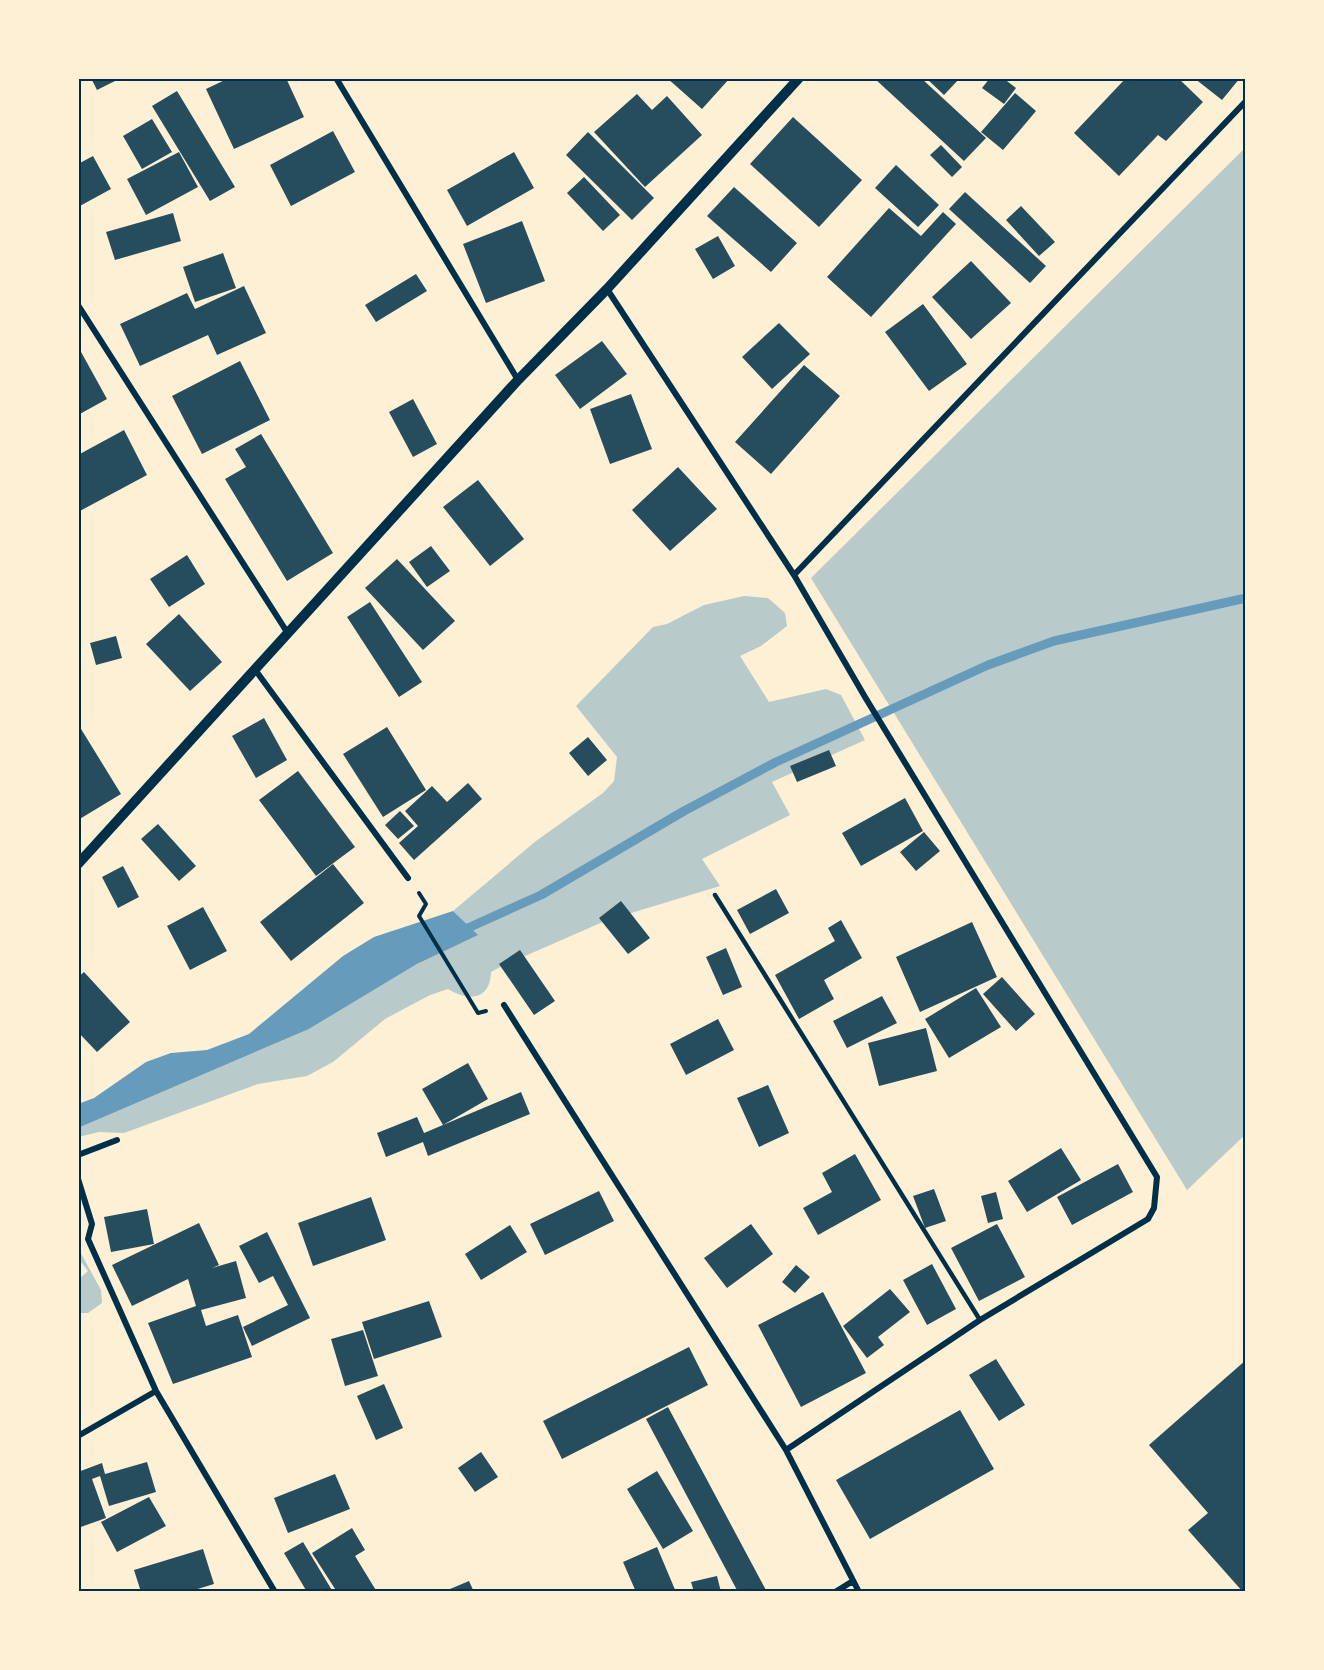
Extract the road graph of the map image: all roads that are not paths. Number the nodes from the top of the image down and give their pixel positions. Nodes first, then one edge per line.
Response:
1 (336, 78) edge
2 (799, 78) edge
3 (1246, 101) edge
4 (608, 289) junction
5 (78, 305) edge
6 (518, 380) junction
7 (794, 575) junction
8 (287, 632) junction
9 (255, 671) junction
10 (78, 864) edge
11 (408, 878) road end
12 (715, 895) dead end
13 (504, 1005) dead end
14 (117, 1140) dead end
15 (78, 1155) edge
16 (78, 1179) edge
17 (981, 1320) junction
18 (156, 1391) junction
19 (78, 1436) edge
20 (786, 1450) junction
21 (853, 1581) junction
22 (275, 1592) edge
23 (835, 1592) edge
24 (859, 1592) edge

1 - 6 street
2 - 4 street
3 - 7 street
4 - 6 street
4 - 7 street
5 - 8 street
6 - 8 street
7 - 17 street
8 - 9 street
9 - 10 street
9 - 11 street
12 - 17 lane
13 - 20 street
14 - 15 street
16 - 18 street
17 - 20 street
18 - 19 street
18 - 22 street
20 - 21 street
21 - 23 street
21 - 24 street

